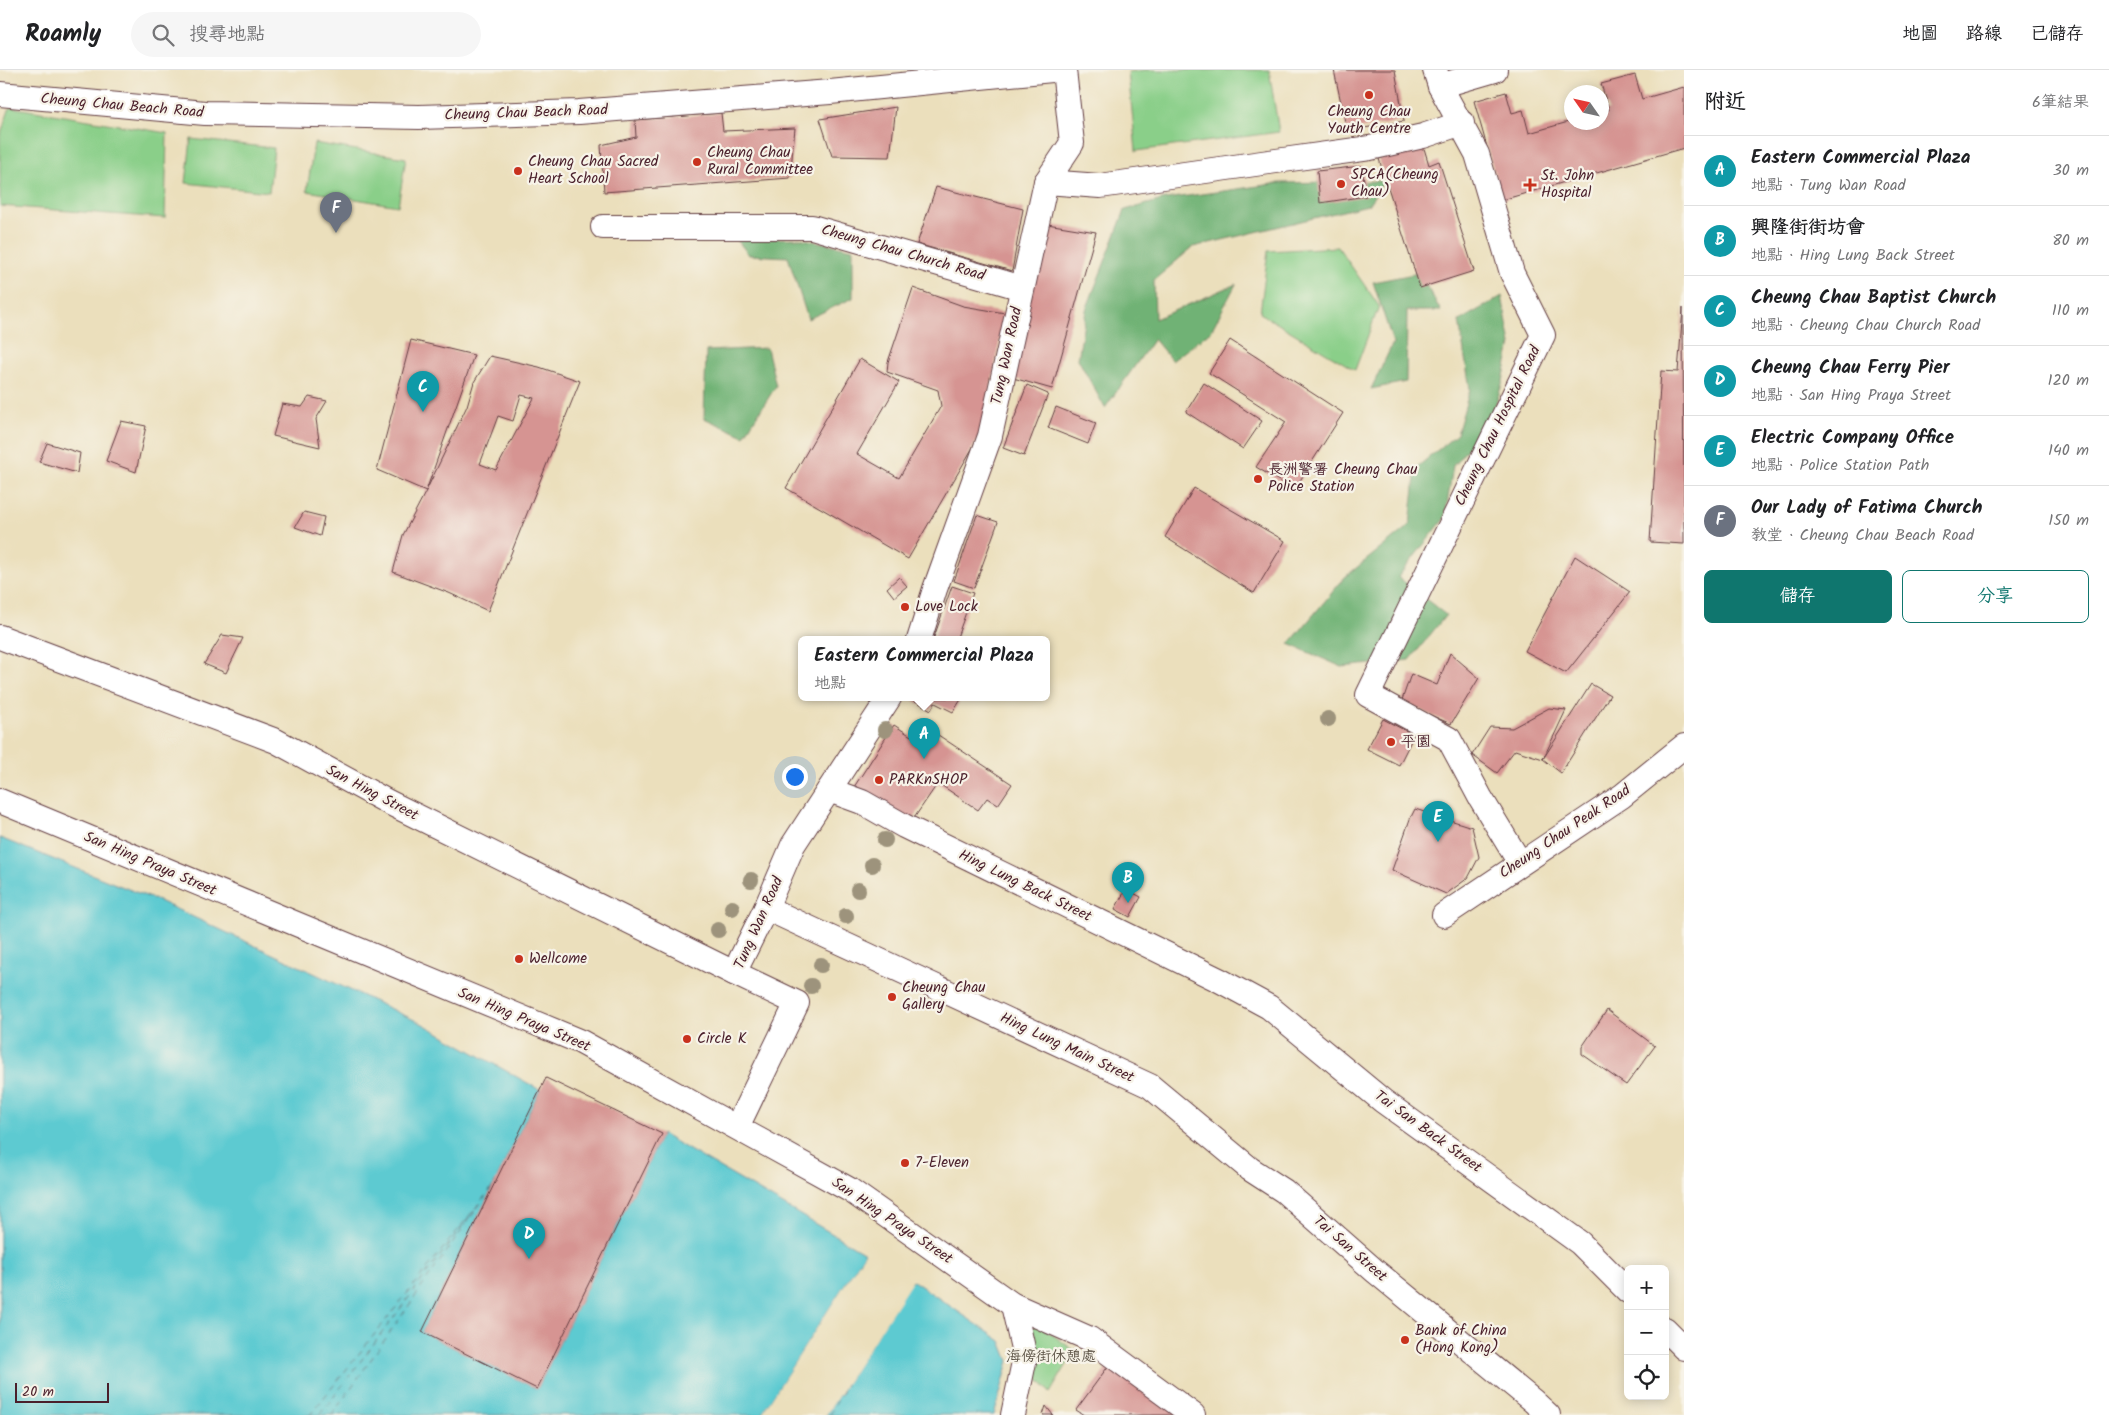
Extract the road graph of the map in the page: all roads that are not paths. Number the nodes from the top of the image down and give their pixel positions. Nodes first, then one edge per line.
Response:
1 (1052, 70) edge
2 (1064, 70) edge
3 (1495, 70) edge
4 (1438, 78) edge
5 (0, 94) edge
6 (1462, 124) junction
7 (1046, 182) junction
8 (603, 227) dead end
9 (1022, 288) junction
10 (920, 636) edge
11 (0, 637) edge
12 (887, 701) edge
13 (1684, 746) edge
14 (829, 790) junction
15 (0, 801) edge
16 (1520, 863) junction
17 (766, 908) junction
18 (1444, 915) dead end
19 (734, 973) junction
20 (1221, 981) joint
21 (1150, 1086) joint
22 (737, 1127) junction
23 (1624, 1287) edge
24 (1013, 1306) junction
25 (1669, 1333) edge
26 (1684, 1348) edge
27 (1013, 1415) edge
28 (1193, 1415) edge
29 (1548, 1415) edge

1 - 5 street, Cheung Chau Beach Road
2 - 7 street, Tung Wan Road
3 - 4 street
4 - 6 street, Cheung Chau Hospital Road
6 - 7 street
6 - 16 street, Cheung Chau Hospital Road
7 - 9 street, Tung Wan Road
8 - 9 street, Cheung Chau Church Road
9 - 10 street, Tung Wan Road
11 - 19 street, San Hing Street
12 - 14 street, Tung Wan Road
13 - 16 street, Cheung Chau Peak Road
14 - 17 street, Tung Wan Road
14 - 20 street, Hing Lung Back Street
15 - 22 street, San Hing Praya Street
16 - 18 street, Cheung Chau Peak Road
17 - 19 street, Tung Wan Road
17 - 21 street, Hing Lung Main Street
19 - 22 street, Tung Wan Road
20 - 23 street, Tai San Back Street
21 - 29 street, Tai San Street
22 - 24 street, San Hing Praya Street
24 - 27 street
24 - 28 street, San Hing Praya Street
25 - 26 street

